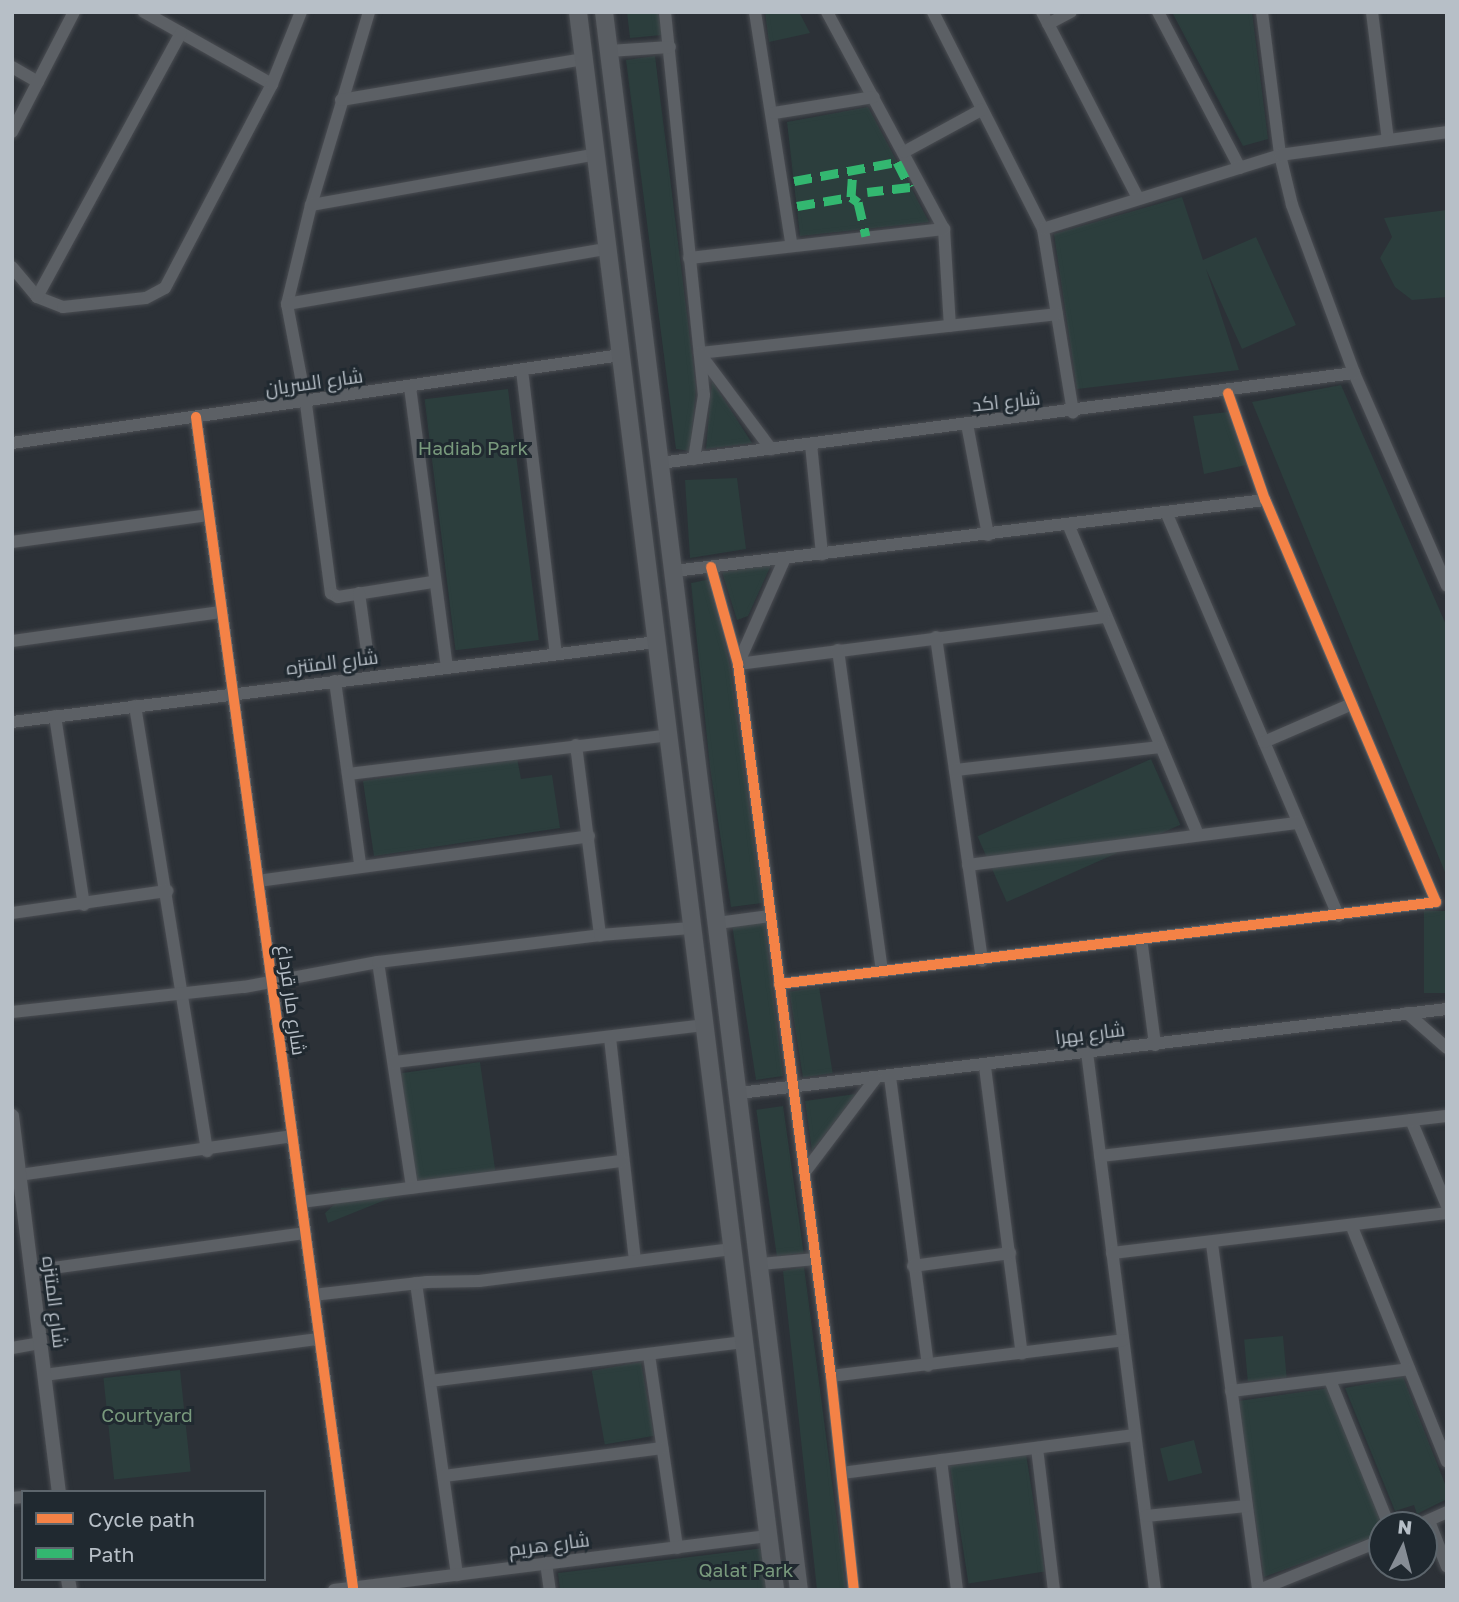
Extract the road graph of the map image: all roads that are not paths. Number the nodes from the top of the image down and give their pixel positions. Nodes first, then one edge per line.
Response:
1 (74, 12) edge
2 (144, 12) edge
3 (301, 12) edge
4 (369, 12) edge
5 (578, 12) edge
6 (604, 12) edge
7 (665, 12) edge
8 (755, 12) edge
9 (827, 12) edge
10 (933, 12) edge
11 (1071, 12) edge
12 (1158, 12) edge
13 (1262, 12) edge
14 (1372, 12) edge
15 (1045, 18) edge
16 (181, 33) junction
17 (670, 47) junction
18 (608, 51) junction
19 (584, 59) junction
20 (12, 67) edge
21 (38, 82) junction
22 (272, 84) junction
23 (874, 97) junction
24 (341, 100) junction
25 (981, 110) junction
26 (774, 113) junction
27 (12, 132) edge
28 (1447, 132) edge
29 (1388, 140) junction
30 (904, 152) junction
31 (596, 154) junction
32 (1280, 155) junction
33 (1240, 168) junction
34 (1138, 198) junction
35 (311, 205) junction
36 (944, 229) junction
37 (1043, 229) junction
38 (791, 243) junction
39 (607, 249) junction
40 (689, 258) junction
41 (12, 267) edge
42 (637, 280) junction
43 (611, 283) junction
44 (37, 296) junction
45 (287, 304) junction
46 (1057, 314) junction
47 (642, 316) junction
48 (616, 319) junction
49 (950, 326) junction
50 (700, 353) junction
51 (621, 355) junction
52 (522, 370) junction
53 (1354, 373) junction
54 (410, 387) junction
55 (1228, 393) junction
56 (306, 404) junction
57 (1073, 413) junction
58 (196, 417) junction
59 (967, 424) junction
60 (12, 443) edge
61 (811, 444) junction
62 (771, 449) junction
63 (694, 459) junction
64 (660, 463) junction
65 (1265, 499) junction
66 (1166, 512) junction
67 (209, 515) junction
68 (1068, 524) junction
69 (988, 535) junction
70 (12, 542) edge
71 (822, 554) junction
72 (785, 558) junction
73 (711, 567) junction
74 (674, 571) junction
75 (433, 582) junction
76 (1447, 586) edge
77 (359, 593) junction
78 (222, 612) junction
79 (1104, 617) junction
80 (936, 637) junction
81 (12, 641) edge
82 (656, 642) junction
83 (838, 650) junction
84 (556, 654) junction
85 (369, 658) dead end
86 (738, 664) junction
87 (447, 667) junction
88 (335, 681) junction
89 (233, 693) junction
90 (1352, 704) junction
91 (135, 706) junction
92 (55, 716) junction
93 (12, 722) edge
94 (667, 735) junction
95 (1264, 741) junction
96 (576, 745) junction
97 (1159, 747) junction
98 (955, 770) junction
99 (348, 774) junction
100 (705, 821) junction
101 (1298, 823) junction
102 (679, 825) junction
103 (1198, 835) junction
104 (589, 836) junction
105 (360, 864) junction
106 (968, 865) junction
107 (258, 881) junction
108 (167, 891) junction
109 (85, 905) junction
110 (12, 913) edge
111 (770, 916) junction
112 (1338, 916) junction
113 (718, 923) junction
114 (691, 928) junction
115 (600, 934) junction
116 (1141, 938) junction
117 (982, 961) junction
118 (378, 962) junction
119 (882, 972) junction
120 (272, 982) junction
121 (779, 984) junction
122 (183, 994) junction
123 (1447, 1009) edge
124 (12, 1012) edge
125 (1407, 1013) junction
126 (704, 1025) junction
127 (610, 1038) junction
128 (1155, 1045) junction
129 (1447, 1048) edge
130 (1087, 1052) junction
131 (394, 1062) junction
132 (985, 1067) junction
133 (890, 1077) junction
134 (876, 1079) junction
135 (793, 1089) junction
136 (739, 1093) junction
137 (12, 1116) edge
138 (1447, 1116) edge
139 (1411, 1120) junction
140 (292, 1136) junction
141 (207, 1151) junction
142 (1100, 1156) junction
143 (622, 1161) junction
144 (804, 1173) junction
145 (19, 1174) junction
146 (412, 1187) junction
147 (301, 1202) junction
148 (1447, 1206) edge
149 (1447, 1213) edge
150 (1352, 1227) junction
151 (305, 1233) junction
152 (1212, 1244) junction
153 (732, 1249) junction
154 (1010, 1253) junction
155 (1112, 1253) junction
156 (816, 1259) junction
157 (635, 1261) junction
158 (760, 1264) junction
159 (913, 1266) junction
160 (31, 1271) junction
161 (416, 1283) junction
162 (313, 1295) junction
163 (319, 1339) junction
164 (1123, 1340) junction
165 (744, 1342) junction
166 (40, 1343) junction
167 (12, 1348) edge
168 (1022, 1354) junction
169 (649, 1355) junction
170 (928, 1366) junction
171 (1409, 1369) junction
172 (44, 1375) junction
173 (831, 1376) junction
174 (1330, 1380) junction
175 (430, 1381) junction
176 (1231, 1391) junction
177 (1135, 1435) junction
178 (662, 1448) junction
179 (1037, 1448) junction
180 (782, 1452) junction
181 (758, 1454) junction
182 (941, 1460) junction
183 (1447, 1462) edge
184 (842, 1473) junction
185 (443, 1476) junction
186 (59, 1490) edge
187 (1247, 1506) junction
188 (1383, 1511) edge
189 (1146, 1516) junction
190 (768, 1536) junction
191 (1368, 1546) edge
192 (677, 1548) junction
193 (1438, 1550) edge
194 (546, 1563) junction
195 (1447, 1567) edge
196 (457, 1574) junction
197 (432, 1584) edge
198 (353, 1588) junction
199 (334, 1590) edge
200 (550, 1590) edge
201 (775, 1590) edge
202 (799, 1590) edge
203 (854, 1590) edge
204 (957, 1590) edge
205 (1054, 1590) edge
206 (1155, 1590) edge
207 (1259, 1590) edge

1 - 21 street
2 - 16 street
3 - 22 street
4 - 24 street
5 - 19 main road
6 - 18 main road
7 - 17 street
8 - 26 street
9 - 23 street
10 - 25 street
11 - 15 street
12 - 33 street
13 - 32 street
14 - 29 street
15 - 34 street
16 - 22 street
16 - 44 street
17 - 18 street
17 - 40 street
18 - 42 main road
19 - 24 street
19 - 31 main road
20 - 21 street
21 - 27 street
22 - 44 street
23 - 26 street
23 - 30 street
24 - 35 street
25 - 30 street
25 - 37 street
26 - 38 street
28 - 29 street
29 - 32 street
30 - 36 street
31 - 35 street
31 - 39 main road
32 - 33 street
32 - 53 street
33 - 34 street
34 - 37 street
35 - 45 street
36 - 38 street
36 - 49 street
37 - 46 street
38 - 40 street
39 - 43 main road
39 - 45 street
40 - 50 street
41 - 44 street
42 - 43 main road
42 - 47 main road
43 - 48 main road
45 - 56 street
46 - 49 street
46 - 57 street
47 - 48 main road
47 - 64 main road
48 - 51 main road
49 - 50 street
50 - 62 street
50 - 63 street
51 - 52 street, شارع السريان
51 - 82 main road
52 - 54 street, شارع السريان
52 - 84 street
53 - 55 street, شارع اكد
53 - 76 street
54 - 56 street, شارع السريان
54 - 75 street
55 - 57 street, شارع اكد
55 - 65 street
56 - 58 street, شارع السريان
56 - 77 street
57 - 59 street, شارع اكد
58 - 60 street, شارع السريان
58 - 67 street, شارع مار قرداغ
59 - 61 street, شارع اكد
59 - 69 street
61 - 62 street, شارع اكد
61 - 71 street
62 - 63 street, شارع اكد
63 - 64 street, شارع اكد
64 - 74 main road
65 - 66 street
65 - 90 street
66 - 68 street
66 - 95 street
67 - 70 street
67 - 78 street, شارع مار قرداغ
68 - 69 street
68 - 79 street
69 - 71 street
71 - 72 street
72 - 73 street
72 - 86 street
73 - 74 street
73 - 86 street
74 - 100 main road
75 - 77 street
75 - 87 street
77 - 85 street
78 - 81 street
78 - 89 street, شارع مار قرداغ
79 - 80 street
79 - 97 street
80 - 83 street
80 - 98 street
82 - 84 street, شارع المتنزه
82 - 94 main road
83 - 86 street
83 - 119 street
84 - 87 street, شارع المتنزه
86 - 111 street
87 - 88 street, شارع المتنزه
88 - 89 street, شارع المتنزه
88 - 99 street
89 - 91 street, شارع المتنزه
89 - 107 street, شارع مار قرداغ
90 - 95 street
90 - 112 street
91 - 92 street, شارع المتنزه
91 - 108 street
92 - 93 street, شارع المتنزه
92 - 109 street
94 - 96 street
94 - 102 main road
95 - 101 street
96 - 99 street
96 - 104 street
97 - 98 street
97 - 103 street
98 - 106 street
99 - 105 street
100 - 102 main road
100 - 113 main road
101 - 103 street
101 - 112 street
102 - 114 main road
103 - 106 street
104 - 105 street
104 - 115 street
105 - 107 street
106 - 117 street
107 - 120 street, شارع مار قرداغ
108 - 109 street
108 - 122 street
109 - 110 street
111 - 113 street
111 - 121 street
112 - 116 street
113 - 136 main road
114 - 115 street
114 - 126 main road
115 - 118 street
116 - 117 street
116 - 128 street
117 - 119 street
118 - 120 street
118 - 131 street
119 - 121 street
120 - 122 street
120 - 140 street, شارع مار قرداغ
121 - 135 street
122 - 124 street
122 - 141 street
123 - 125 street, شارع بهرا
125 - 128 street, شارع بهرا
125 - 129 street
126 - 127 street
126 - 153 main road
127 - 131 street
127 - 143 street
128 - 130 street, شارع بهرا
130 - 132 street, شارع بهرا
130 - 142 street
131 - 146 street
132 - 133 street, شارع بهرا
132 - 154 street
133 - 134 street, شارع بهرا
133 - 159 street
134 - 135 street, شارع بهرا
134 - 144 street
135 - 136 street, شارع بهرا
135 - 144 street
136 - 158 main road
137 - 145 street, شارع المتنزه
138 - 139 street
139 - 142 street
139 - 148 street
140 - 141 street
140 - 147 street, شارع مار قرداغ
141 - 145 street
142 - 155 street
143 - 146 street
143 - 157 street
144 - 156 street
145 - 160 street, شارع المتنزه
146 - 147 street
147 - 151 street, شارع مار قرداغ
149 - 150 street
150 - 152 street
150 - 171 street
151 - 160 street
151 - 162 street, شارع مار قرداغ
152 - 155 street
152 - 176 street
153 - 157 street
153 - 165 main road
154 - 159 street
154 - 168 street
155 - 164 street
156 - 158 street
156 - 173 street
157 - 161 street
158 - 180 main road
159 - 170 street
160 - 166 street, شارع المتنزه
161 - 162 street
161 - 175 street
162 - 163 street, شارع مار قرداغ
163 - 172 street
163 - 198 street, شارع مار قرداغ
164 - 168 street
164 - 177 street
165 - 169 street
165 - 181 main road
166 - 167 street
166 - 172 street, شارع المتنزه
168 - 170 street
169 - 175 street
169 - 178 street
170 - 173 street
171 - 174 street
171 - 183 street
172 - 186 street, شارع المتنزه
173 - 184 street
174 - 176 street
174 - 188 street
175 - 185 street
176 - 187 street
177 - 179 street
177 - 189 street
178 - 185 street
178 - 192 street
179 - 182 street
179 - 205 street
180 - 181 main road
180 - 202 main road
181 - 190 main road
182 - 184 street
182 - 204 street
184 - 203 street
185 - 196 street
187 - 189 street
187 - 207 street
189 - 206 street
190 - 192 street, شارع هريم
190 - 201 main road
191 - 207 street
192 - 194 street, شارع هريم
193 - 195 street
194 - 196 street, شارع هريم
194 - 200 street
196 - 197 street, شارع هريم
197 - 198 street, شارع هريم
198 - 199 street, شارع هريم

